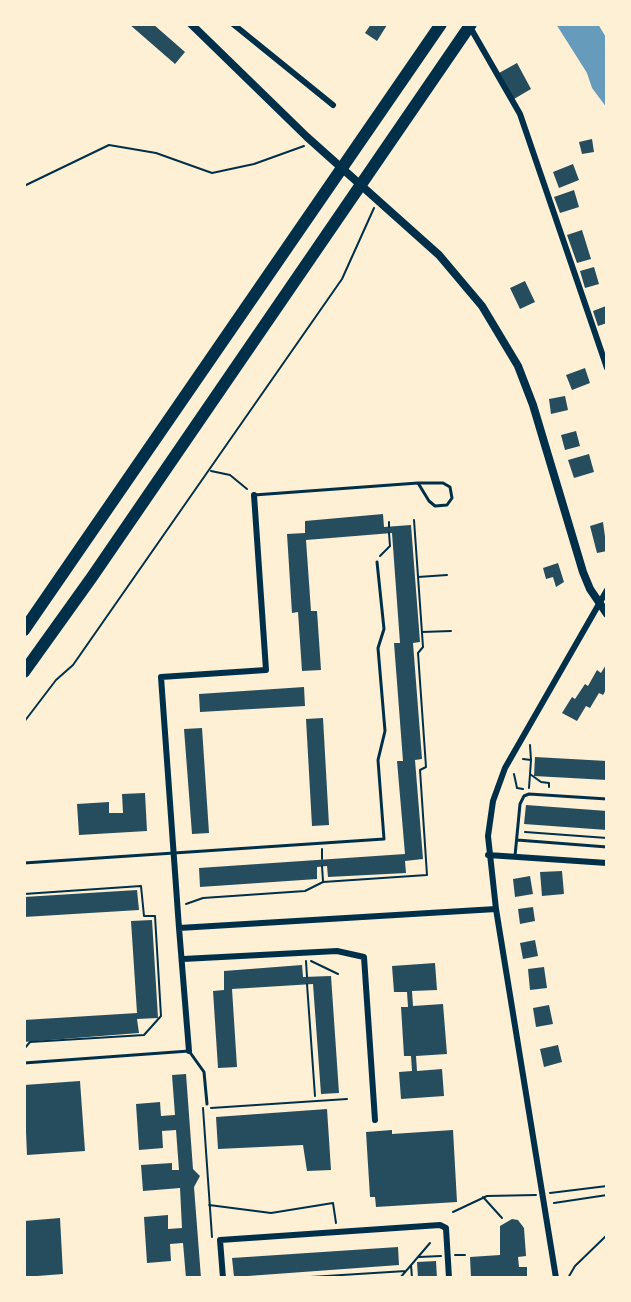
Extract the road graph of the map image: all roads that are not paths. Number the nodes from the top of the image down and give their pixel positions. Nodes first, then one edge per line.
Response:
1 (191, 24) edge
2 (233, 24) edge
3 (441, 24) edge
4 (470, 24) edge
5 (333, 105) dead end
6 (607, 368) edge
7 (418, 483) junction
8 (254, 495) joint
9 (376, 561) road end
10 (607, 590) edge
11 (600, 605) junction
12 (607, 614) edge
13 (24, 630) edge
14 (24, 672) edge
15 (607, 798) edge
16 (517, 840) junction
17 (607, 847) edge
18 (173, 853) junction
19 (488, 855) junction
20 (515, 856) junction
21 (24, 863) edge
22 (607, 863) edge
23 (496, 909) junction
24 (179, 928) junction
25 (183, 959) junction
26 (189, 1051) junction
27 (24, 1063) edge
28 (207, 1104) road end
29 (375, 1120) dead end
30 (223, 1278) edge
31 (449, 1278) edge
32 (556, 1278) edge

1 - 11 street
2 - 5 street
3 - 13 highway
4 - 6 street
4 - 14 highway
7 - 7 lane
7 - 8 lane
8 - 18 street
9 - 18 lane
10 - 11 street
11 - 12 street
11 - 19 street
15 - 16 lane
16 - 17 lane
16 - 20 lane
18 - 21 lane
18 - 24 street
19 - 20 street
19 - 23 street
20 - 22 street
23 - 24 street
23 - 32 street
24 - 25 street
25 - 26 street
25 - 29 street
26 - 27 lane
26 - 28 lane
30 - 31 street

